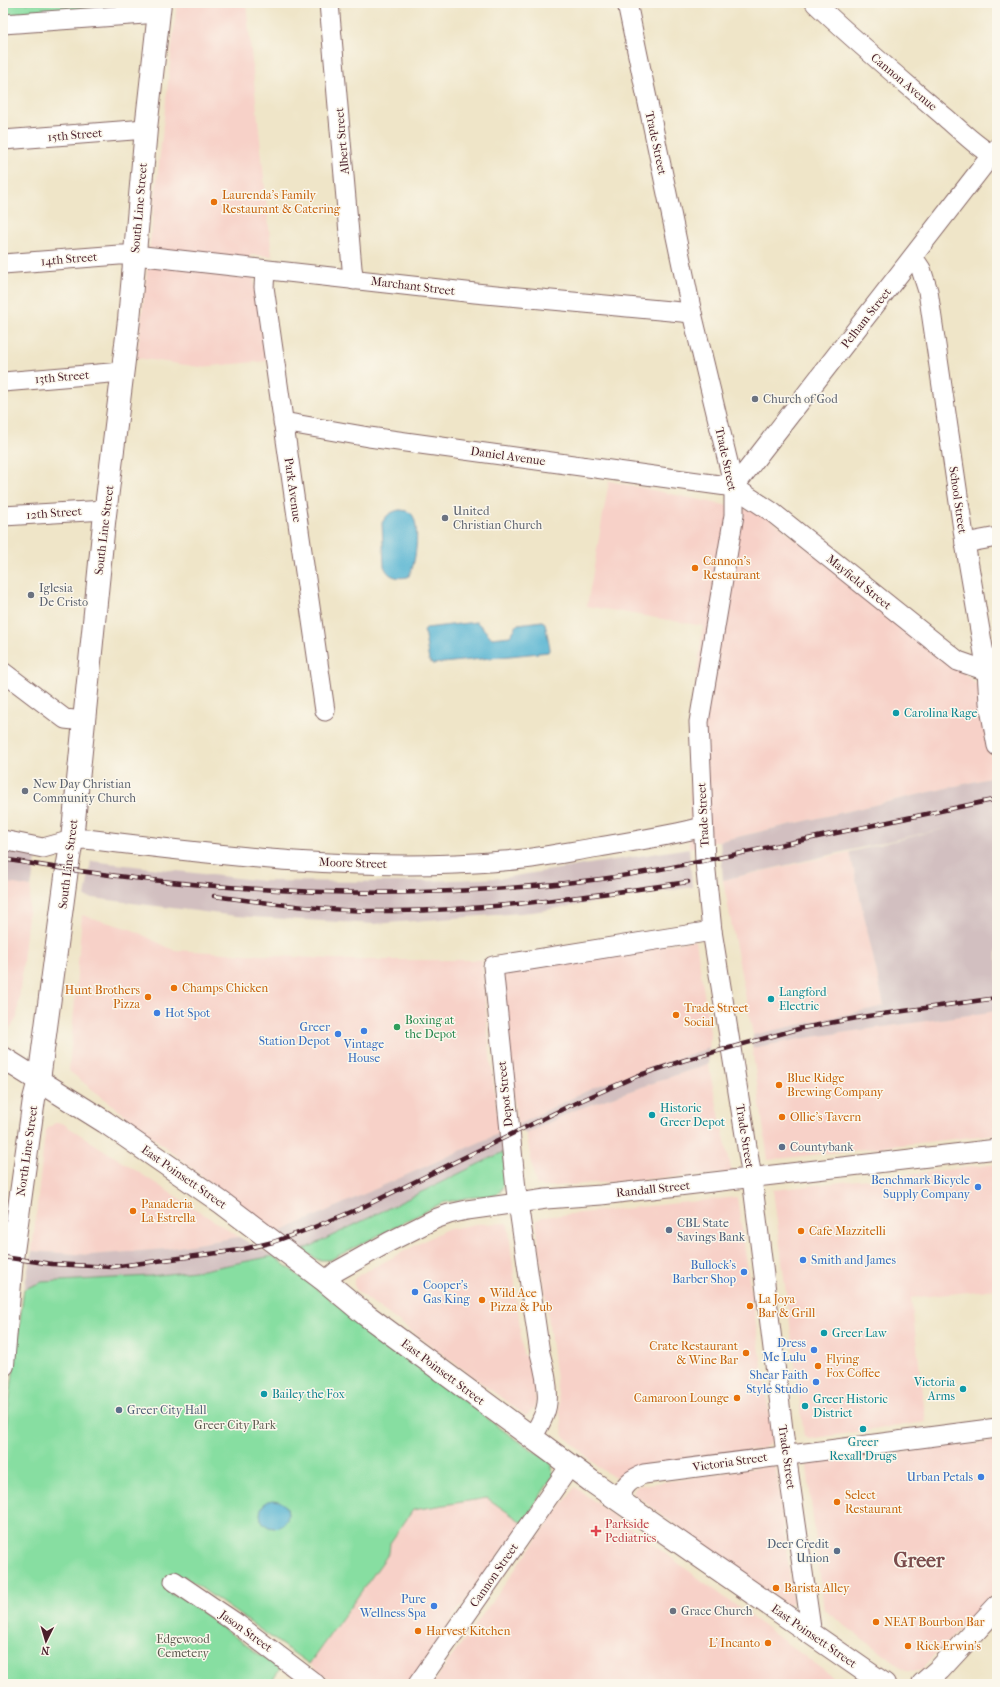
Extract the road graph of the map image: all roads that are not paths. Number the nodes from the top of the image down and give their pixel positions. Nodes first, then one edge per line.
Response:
1 (330, 3) edge
2 (627, 3) edge
3 (815, 3) edge
4 (160, 8) edge
5 (3, 24) edge
6 (146, 129) junction
7 (3, 140) edge
8 (995, 153) edge
9 (135, 255) junction
10 (913, 257) junction
11 (3, 264) edge
12 (265, 270) junction
13 (354, 280) junction
14 (692, 313) junction
15 (122, 372) junction
16 (3, 382) edge
17 (283, 422) junction
18 (734, 487) junction
19 (105, 510) junction
20 (3, 516) edge
21 (997, 537) edge
22 (965, 543) junction
23 (986, 671) junction
24 (3, 672) edge
25 (325, 711) dead end
26 (83, 721) junction
27 (997, 746) edge
28 (703, 827) junction
29 (3, 840) edge
30 (72, 840) junction
31 (712, 931) junction
32 (3, 1058) edge
33 (39, 1080) junction
34 (997, 1150) edge
35 (752, 1178) junction
36 (518, 1203) junction
37 (325, 1281) junction
38 (6, 1306) edge
39 (3, 1365) edge
40 (997, 1428) edge
41 (532, 1438) junction
42 (786, 1454) junction
43 (570, 1466) junction
44 (617, 1499) junction
45 (174, 1581) dead end
46 (808, 1607) junction
47 (997, 1607) edge
48 (787, 1617) junction
49 (812, 1634) junction
50 (316, 1684) edge
51 (418, 1684) edge
52 (884, 1684) edge
53 (923, 1684) edge

1 - 13 street, Albert Street
2 - 14 street, Trade Street
3 - 8 street, Cannon Avenue
4 - 5 street
4 - 6 main road, South Line Street
6 - 7 street, 15th Street
6 - 9 main road, South Line Street
8 - 10 street, Pelham Street
9 - 11 street, 14th Street
9 - 12 street, Marchant Street
9 - 15 main road, South Line Street
10 - 18 street, Pelham Street
10 - 22 street, School Street
12 - 13 street, Marchant Street
12 - 17 street, Park Avenue
13 - 14 street, Marchant Street
14 - 18 street, Trade Street
15 - 16 street, 13th Street
15 - 19 main road, South Line Street
17 - 18 street, Daniel Avenue
17 - 25 street, Park Avenue
18 - 23 street, Mayfield Street
18 - 28 street, Trade Street
19 - 20 street, 12th Street
19 - 26 main road, South Line Street
21 - 22 street
22 - 23 street, School Street
23 - 27 street, School Street
24 - 26 street
26 - 30 main road, South Line Street
28 - 30 street, Moore Street
28 - 31 street, Trade Street
29 - 30 street, Moore Street
30 - 33 main road, South Line Street
31 - 35 street, Trade Street
31 - 36 street, Depot Street
32 - 33 main road, East Poinsett Street
33 - 37 main road, East Poinsett Street
33 - 38 main road, North Line Street
34 - 35 street, Randall Street
35 - 36 street, Randall Street
35 - 42 street, Trade Street
36 - 37 street, Randall Street
36 - 41 street, Depot Street
37 - 41 main road, East Poinsett Street
38 - 39 main road, North Line Street
40 - 42 street, Victoria Street
41 - 43 main road, East Poinsett Street
42 - 44 street, Victoria Street
42 - 46 street, Trade Street
43 - 44 main road, East Poinsett Street
43 - 51 street, Cannon Street
44 - 48 main road, East Poinsett Street
45 - 50 street, Jason Street
46 - 48 street
46 - 49 street, Trade Street
47 - 53 main road
48 - 49 main road, East Poinsett Street
49 - 52 main road, East Poinsett Street

